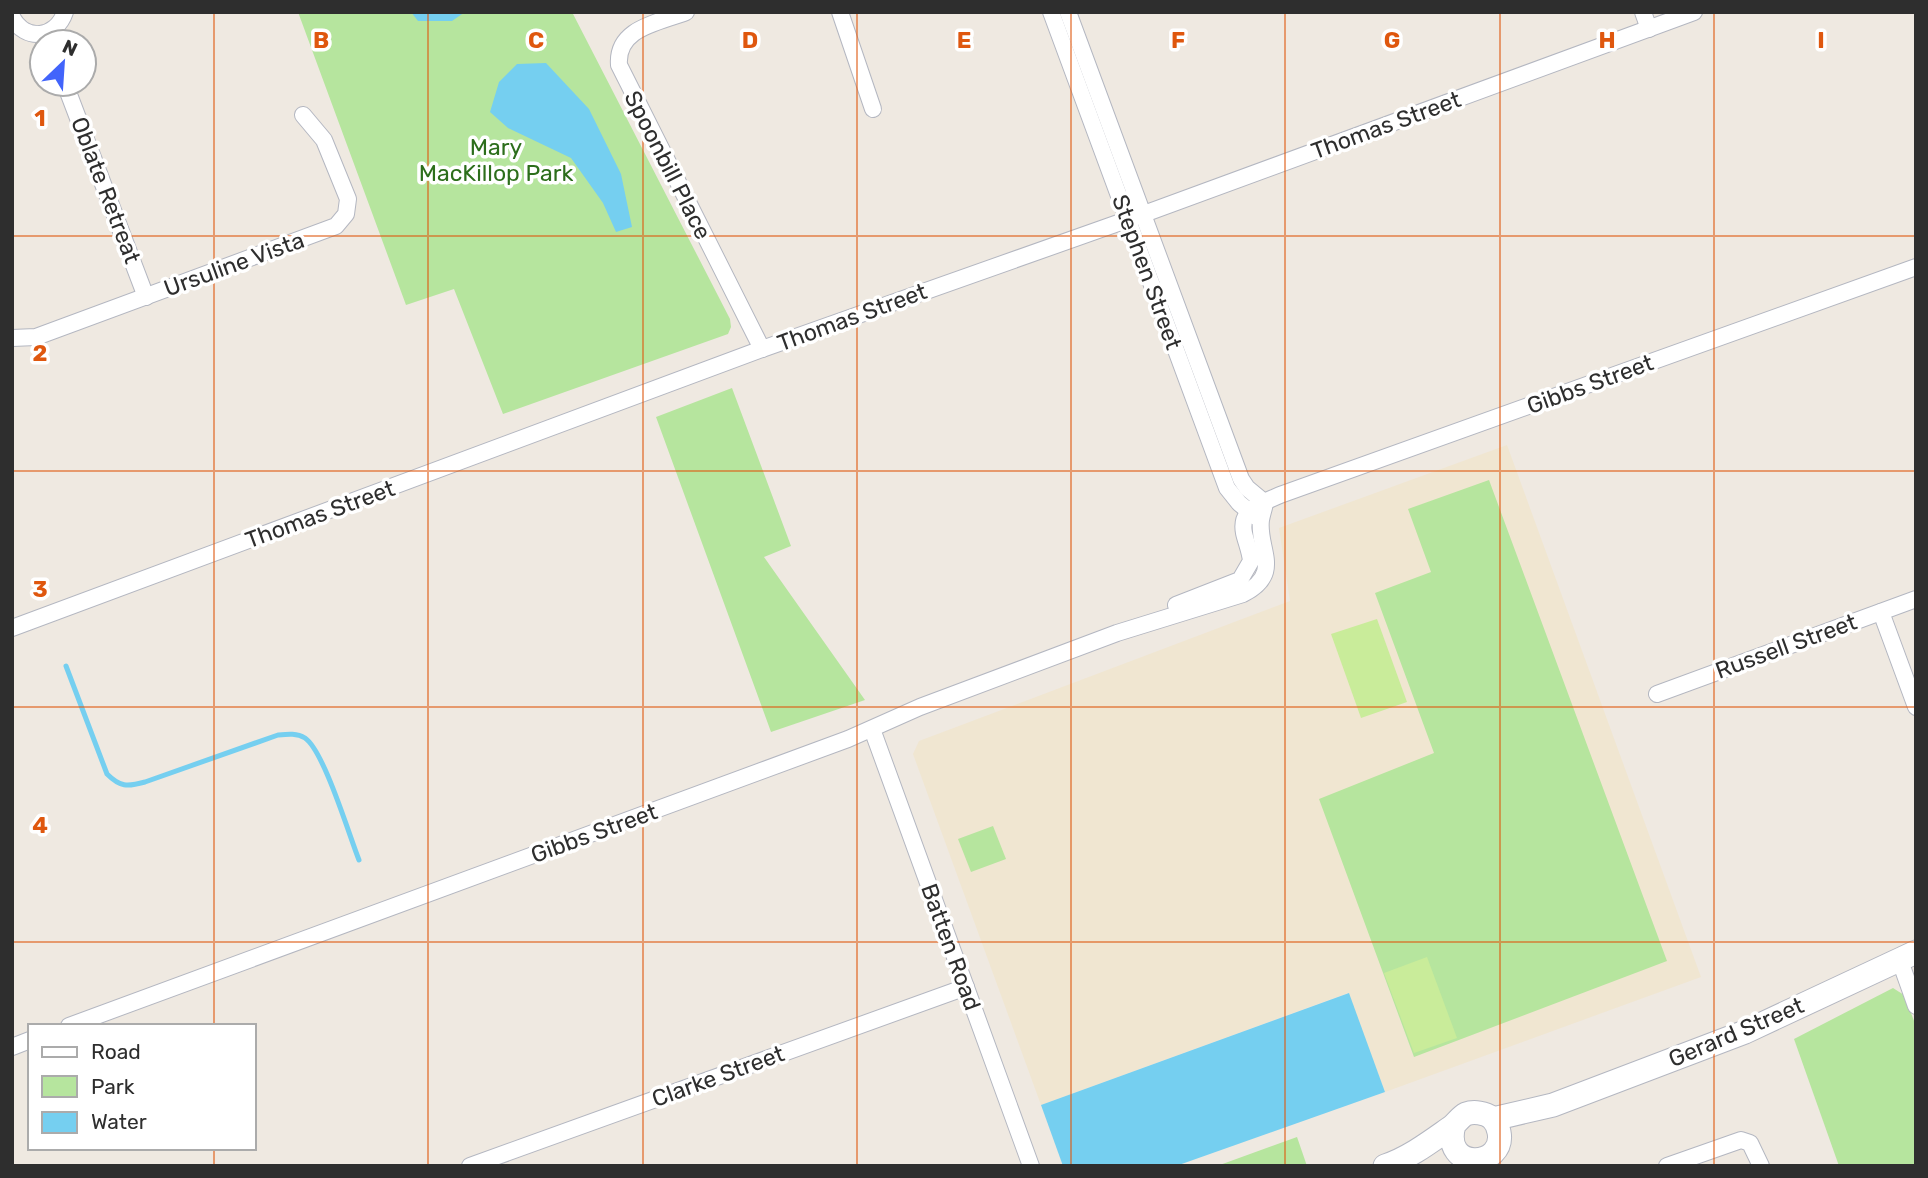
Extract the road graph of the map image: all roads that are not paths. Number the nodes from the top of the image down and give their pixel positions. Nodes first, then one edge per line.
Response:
1 (65, 12) edge
2 (686, 12) edge
3 (840, 12) edge
4 (1051, 12) edge
5 (1068, 12) edge
6 (1643, 12) edge
7 (1694, 12) edge
8 (56, 28) edge
9 (1649, 29) junction
10 (70, 98) edge
11 (873, 109) dead end
12 (303, 116) dead end
13 (1144, 214) junction
14 (1127, 218) junction
15 (1916, 267) edge
16 (146, 297) junction
17 (12, 338) edge
18 (762, 349) junction
19 (1265, 503) junction
20 (1255, 516) junction
21 (1916, 599) edge
22 (1881, 612) junction
23 (12, 628) edge
24 (1657, 694) dead end
25 (1916, 706) edge
26 (872, 729) junction
27 (1907, 955) edge
28 (966, 987) junction
29 (1916, 1006) edge
30 (74, 1024) edge
31 (1454, 1125) junction
32 (1485, 1151) edge
33 (1390, 1164) edge
34 (470, 1166) edge
35 (1031, 1166) edge
36 (1667, 1166) edge
37 (1761, 1166) edge

1 - 8 street
2 - 18 street, Spoonbill Place
3 - 11 street
4 - 14 street, Stephen Street
5 - 13 street, Stephen Street
6 - 9 street
7 - 9 street, Thomas Street
9 - 13 street, Thomas Street
10 - 16 street, Oblate Retreat
12 - 16 street, Ursuline Vista
13 - 14 street, Thomas Street
13 - 19 street, Stephen Street
14 - 18 street, Thomas Street
14 - 20 street, Stephen Street
15 - 19 street, Gibbs Street
16 - 17 street, Ursuline Vista
18 - 23 street, Thomas Street
19 - 20 street, Gibbs Street
20 - 26 street, Gibbs Street
21 - 22 street, Russell Street
22 - 24 street, Russell Street
22 - 25 street
26 - 28 street, Batten Road
26 - 30 street, Gibbs Street
27 - 29 street
27 - 32 street, Gerard Street
28 - 34 street, Clarke Street
28 - 35 street, Batten Road
31 - 32 street
31 - 32 street, Gerard Street
31 - 33 street, Gerard Street
32 - 33 street, Gerard Street
36 - 37 street

